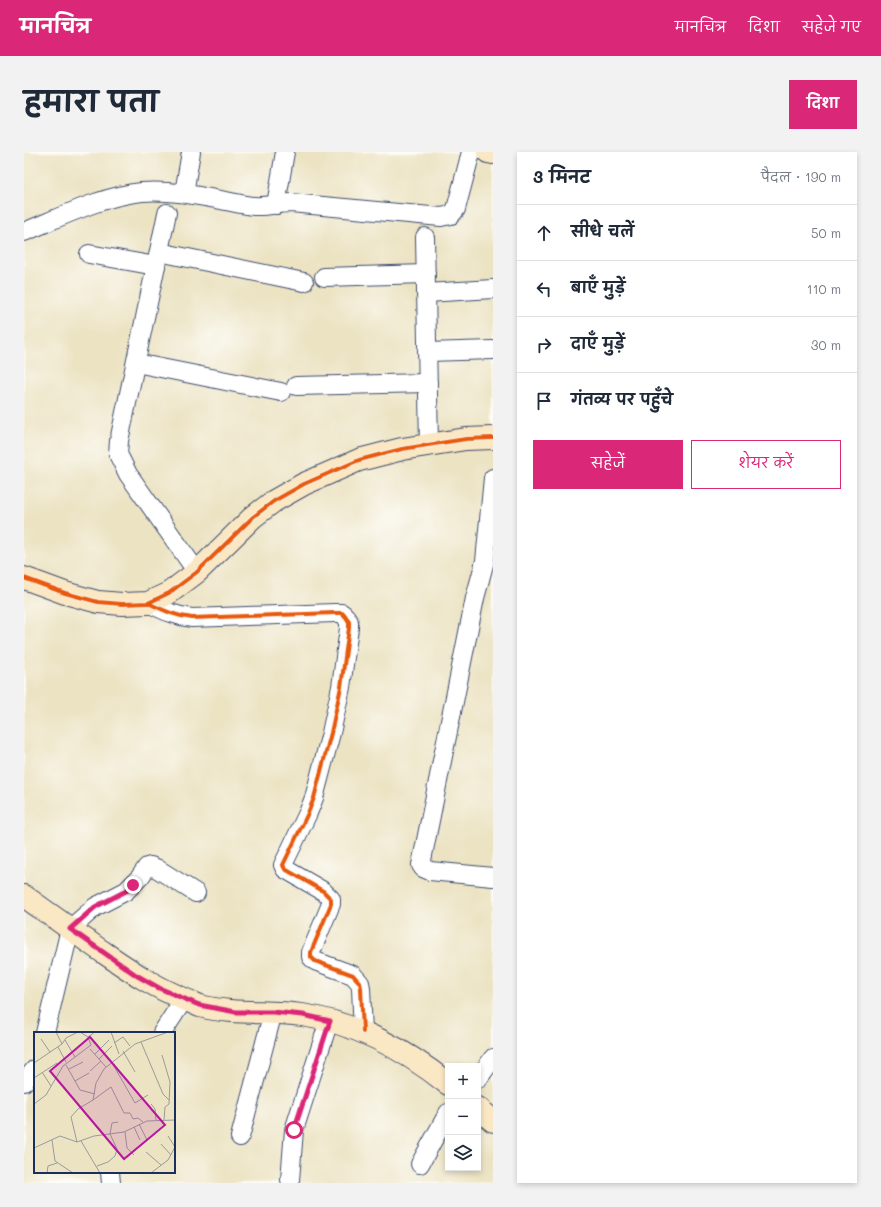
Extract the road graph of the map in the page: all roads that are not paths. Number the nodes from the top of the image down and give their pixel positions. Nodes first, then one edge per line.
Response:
1 (191, 152) edge
2 (285, 152) edge
3 (471, 152) edge
4 (488, 152) edge
5 (493, 153) edge
6 (184, 193) junction
7 (276, 205) junction
8 (167, 213) dead end
9 (24, 232) edge
10 (425, 238) dead end
11 (89, 254) dead end
12 (158, 259) junction
13 (426, 274) junction
14 (324, 277) dead end
15 (304, 282) dead end
16 (493, 289) edge
17 (426, 292) junction
18 (493, 350) edge
19 (427, 352) junction
20 (136, 363) junction
21 (428, 383) junction
22 (493, 438) edge
23 (429, 445) junction
24 (493, 478) edge
25 (197, 572) junction
26 (24, 578) edge
27 (148, 603) junction
28 (493, 877) edge
29 (196, 893) dead end
30 (24, 896) edge
31 (70, 929) junction
32 (184, 999) junction
33 (273, 1012) junction
34 (330, 1021) junction
35 (45, 1032) edge
36 (163, 1032) edge
37 (363, 1032) junction
38 (493, 1058) edge
39 (34, 1070) edge
40 (481, 1075) edge
41 (24, 1082) edge
42 (445, 1082) edge
43 (481, 1111) edge
44 (445, 1118) edge
45 (493, 1121) edge
46 (240, 1137) dead end
47 (420, 1164) dead end
48 (110, 1173) edge
49 (290, 1180) dead end
50 (111, 1183) edge

1 - 6 street
2 - 7 street
3 - 7 street
4 - 5 street
6 - 7 street
6 - 9 street
8 - 12 street
10 - 13 street
11 - 12 street
12 - 15 street
12 - 20 street
13 - 14 street
13 - 17 street
16 - 17 street
17 - 19 street
18 - 19 street
19 - 21 street
20 - 21 street
20 - 25 street
21 - 23 street
22 - 23 street
23 - 25 street
24 - 28 street
25 - 27 street
26 - 27 street
27 - 37 street
29 - 31 street
30 - 31 street
31 - 32 street
31 - 35 street
32 - 33 street
32 - 36 street
33 - 34 street
33 - 46 street
34 - 37 street
34 - 49 street
37 - 42 street
38 - 40 street
39 - 41 street
43 - 45 street
44 - 47 street
48 - 50 street

